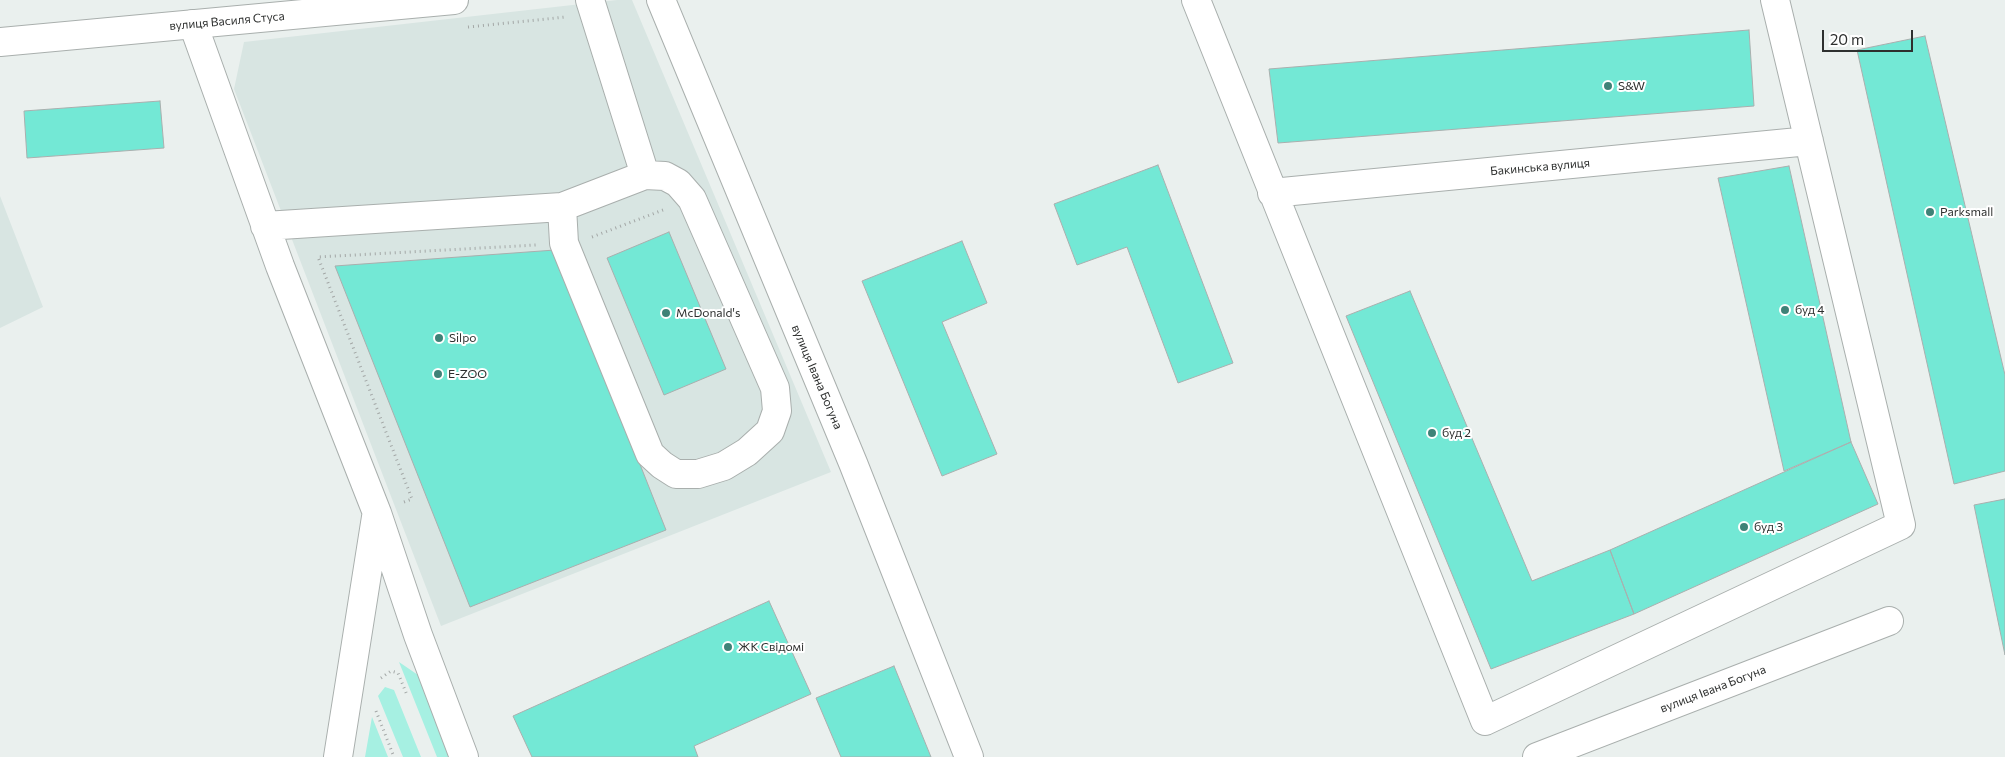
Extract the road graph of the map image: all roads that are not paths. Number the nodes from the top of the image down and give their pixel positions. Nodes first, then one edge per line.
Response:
1 (454, 0) edge
2 (590, 0) edge
3 (661, 0) edge
4 (1196, 0) edge
5 (1775, 0) edge
6 (193, 24) junction
7 (0, 42) edge
8 (1809, 141) junction
9 (645, 175) junction
10 (1272, 194) junction
11 (562, 207) junction
12 (265, 226) junction
13 (377, 513) junction
14 (1889, 621) dead end
15 (338, 757) edge
16 (464, 757) edge
17 (969, 757) edge
18 (1537, 757) edge

1 - 6 street, вулиця Василя Стуса
2 - 9 street
3 - 17 street, вулиця Івана Богуна
4 - 10 street
5 - 8 street
6 - 7 street, вулиця Василя Стуса
6 - 12 street
8 - 10 street, Бакинська вулиця
8 - 10 street
9 - 11 street
9 - 11 street
11 - 12 street
12 - 13 street
13 - 15 street
13 - 16 street
14 - 18 street, вулиця Івана Богуна

